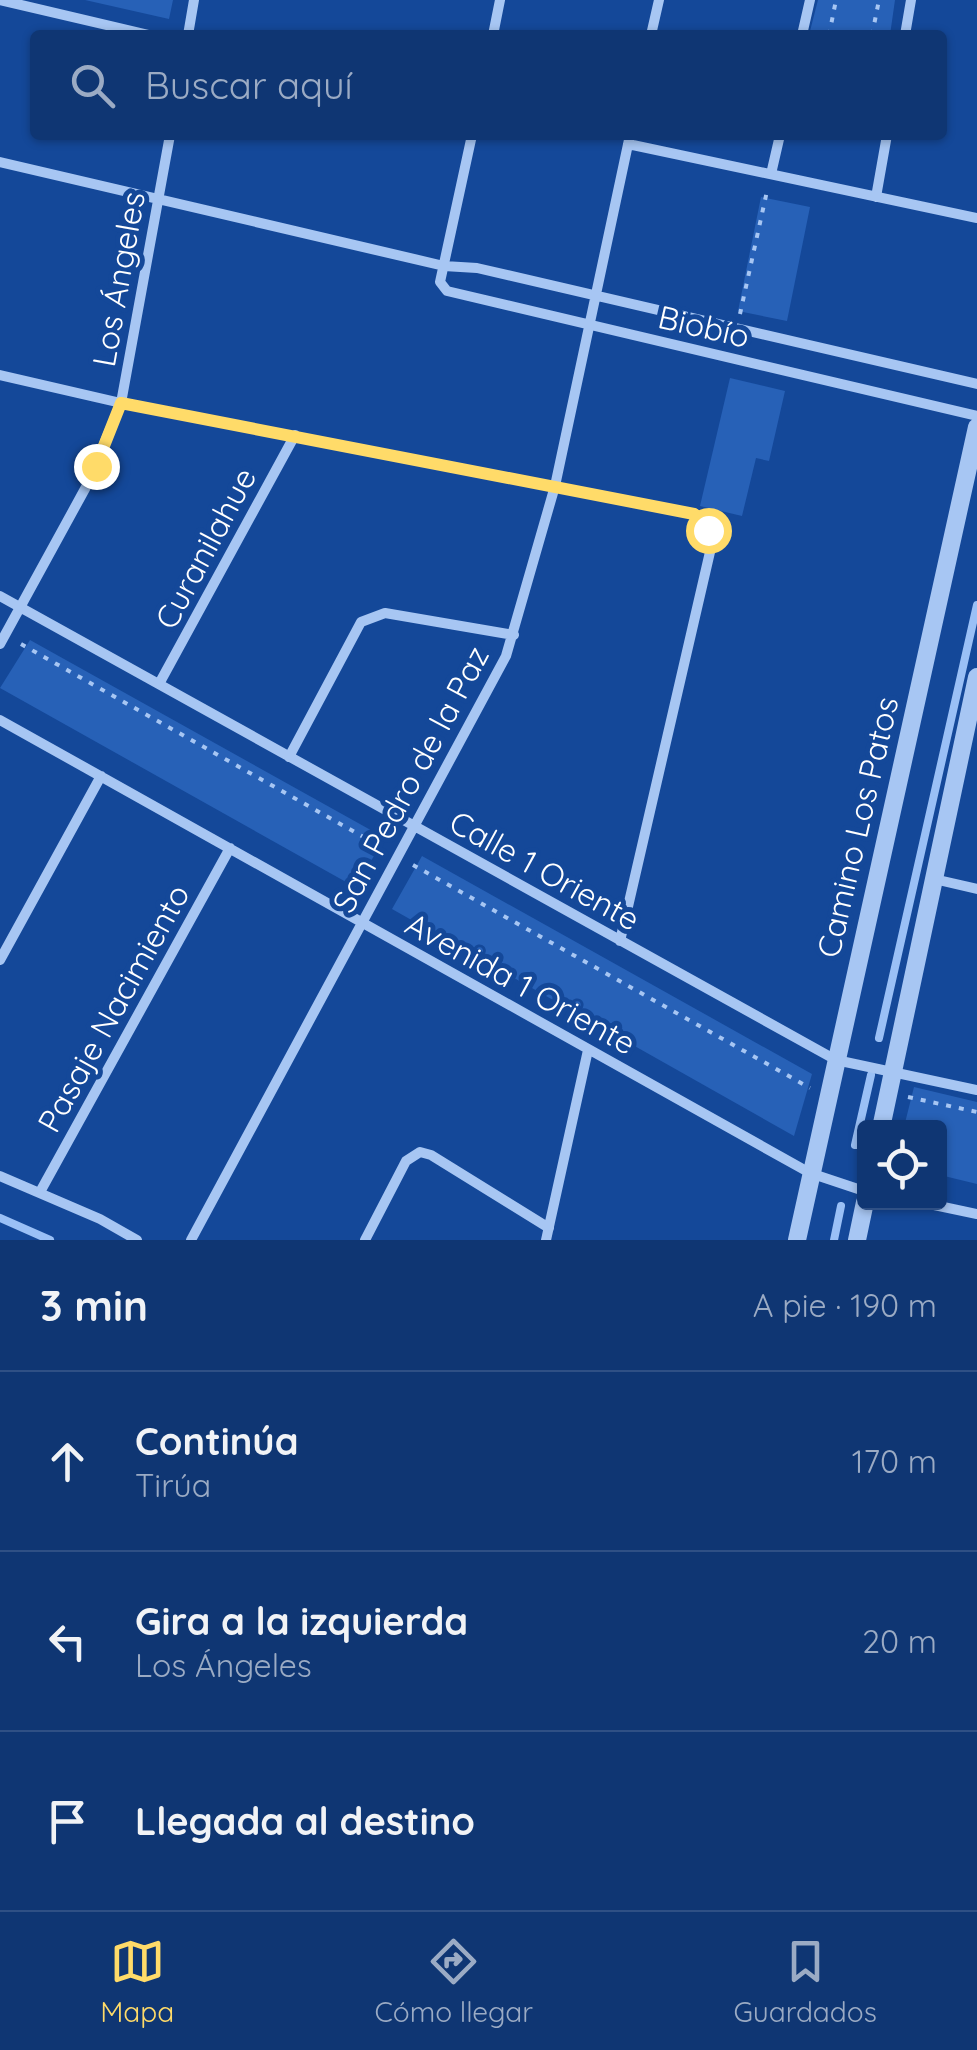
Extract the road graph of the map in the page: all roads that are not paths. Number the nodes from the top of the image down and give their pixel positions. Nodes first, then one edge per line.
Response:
1 (0, 0) edge
2 (194, 0) edge
3 (500, 0) edge
4 (659, 0) edge
5 (810, 0) edge
6 (911, 0) edge
7 (128, 30) edge
8 (189, 30) edge
9 (494, 30) edge
10 (653, 30) edge
11 (803, 30) edge
12 (906, 30) edge
13 (169, 140) edge
14 (471, 140) edge
15 (629, 140) edge
16 (633, 140) edge
17 (779, 140) edge
18 (886, 140) edge
19 (0, 162) edge
20 (771, 174) junction
21 (876, 197) junction
22 (158, 199) junction
23 (977, 218) edge
24 (444, 266) junction
25 (596, 296) junction
26 (589, 324) junction
27 (0, 375) edge
28 (977, 384) edge
29 (121, 403) junction
30 (977, 416) edge
31 (977, 426) edge
32 (295, 434) junction
33 (555, 486) junction
34 (0, 596) edge
35 (20, 607) junction
36 (514, 635) junction
37 (0, 644) edge
38 (977, 677) edge
39 (159, 684) junction
40 (0, 720) edge
41 (971, 738) edge
42 (289, 756) junction
43 (101, 776) junction
44 (415, 827) junction
45 (230, 848) junction
46 (934, 879) junction
47 (977, 889) edge
48 (362, 923) junction
49 (620, 941) junction
50 (0, 960) edge
51 (588, 1050) junction
52 (836, 1060) junction
53 (893, 1072) junction
54 (977, 1090) edge
55 (883, 1120) edge
56 (810, 1174) junction
57 (0, 1176) edge
58 (857, 1189) edge
59 (40, 1192) junction
60 (947, 1208) edge
61 (863, 1210) edge
62 (977, 1214) edge
63 (548, 1234) edge
64 (138, 1240) edge
65 (191, 1240) edge
66 (366, 1240) edge
67 (797, 1240) edge
68 (857, 1240) edge

1 - 7 street
2 - 8 street
3 - 9 street
4 - 10 street
5 - 11 street
6 - 12 street
13 - 22 street, Los Ángeles
14 - 24 street
15 - 25 street, San Pedro de la Paz
16 - 20 street
17 - 20 street
18 - 21 street
19 - 22 street, Biobío
20 - 21 street
21 - 23 street
22 - 24 street, Biobío
22 - 29 street, Los Ángeles
24 - 25 street, Biobío
24 - 26 street, Biobío
25 - 26 street, San Pedro de la Paz
25 - 28 street, Biobío
26 - 30 street, Biobío
26 - 33 street, San Pedro de la Paz
27 - 29 street
29 - 32 street
29 - 35 street, Los Ángeles
31 - 52 street, Camino Los Patos
32 - 33 street
32 - 39 street, Curanilahue
33 - 36 street, San Pedro de la Paz
33 - 49 street
34 - 35 street, Calle 1 Oriente
35 - 37 street, Los Ángeles
35 - 39 street, Calle 1 Oriente
36 - 42 street
36 - 44 street, San Pedro de la Paz
38 - 41 street
39 - 42 street, Calle 1 Oriente
40 - 43 street, Avenida 1 Oriente
41 - 46 street
42 - 44 street, Calle 1 Oriente
43 - 45 street, Avenida 1 Oriente
43 - 50 street
44 - 48 street, San Pedro de la Paz
44 - 49 street, Calle 1 Oriente
45 - 48 street, Avenida 1 Oriente
45 - 59 street, Pasaje Nacimiento
46 - 47 street
46 - 53 street
48 - 51 street, Avenida 1 Oriente
48 - 65 street, San Pedro de la Paz
49 - 52 street, Calle 1 Oriente
51 - 56 street, Avenida 1 Oriente
51 - 63 street
52 - 53 street, Calle 1 Oriente
52 - 56 street, Camino Los Patos
53 - 54 street, Calle 1 Oriente
53 - 55 street
56 - 58 street, Avenida 1 Oriente
56 - 67 street, Camino Los Patos
57 - 59 street
59 - 64 street
60 - 62 street
61 - 68 street
63 - 66 street

